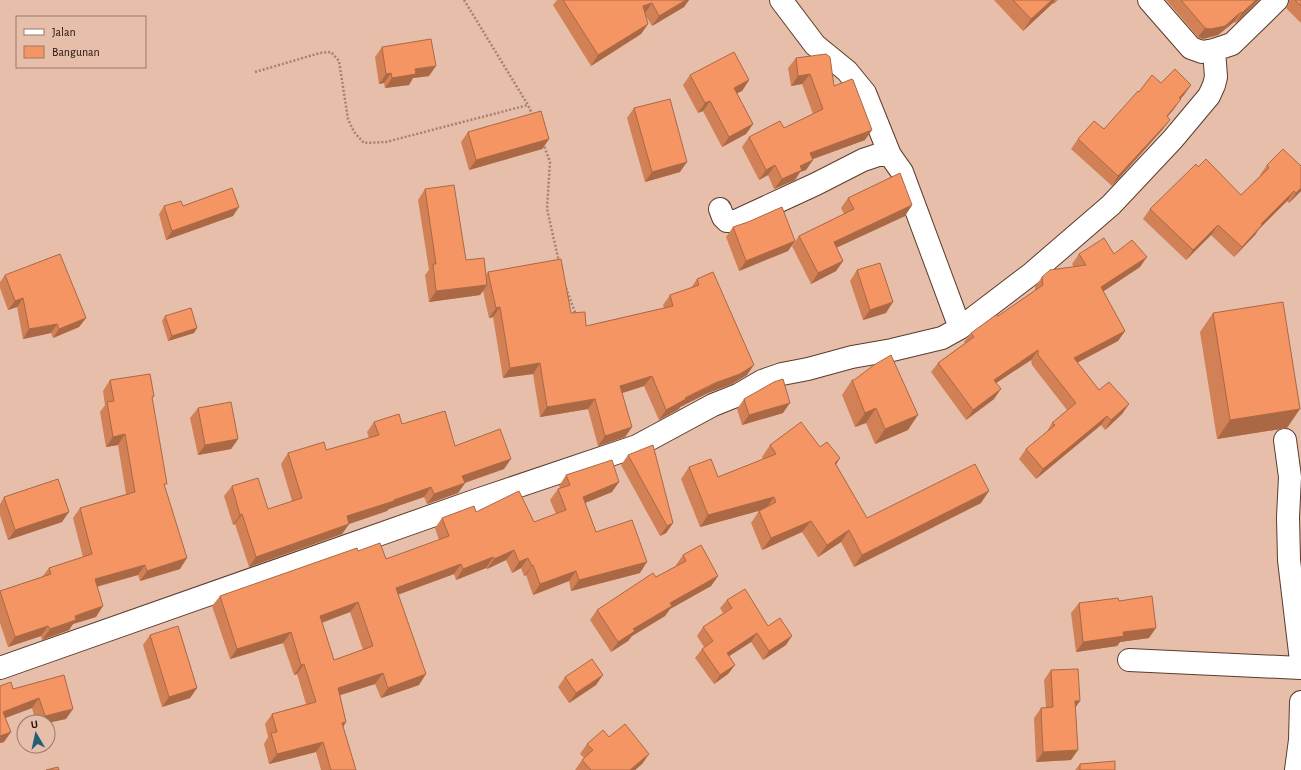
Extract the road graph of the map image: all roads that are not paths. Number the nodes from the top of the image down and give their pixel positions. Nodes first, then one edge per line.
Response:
1 (781, 0) edge
2 (1149, 0) edge
3 (1277, 0) edge
4 (1214, 50) junction
5 (890, 155) junction
6 (720, 209) dead end
7 (960, 328) junction
8 (1285, 440) dead end
9 (1129, 660) dead end
10 (1301, 661) edge
11 (0, 668) edge
12 (1301, 668) edge
13 (1301, 702) edge
14 (1296, 770) edge

1 - 5 street
2 - 4 street
3 - 4 street
4 - 7 street
5 - 6 street
5 - 7 street
7 - 11 street
8 - 10 street
9 - 12 street
13 - 14 street

